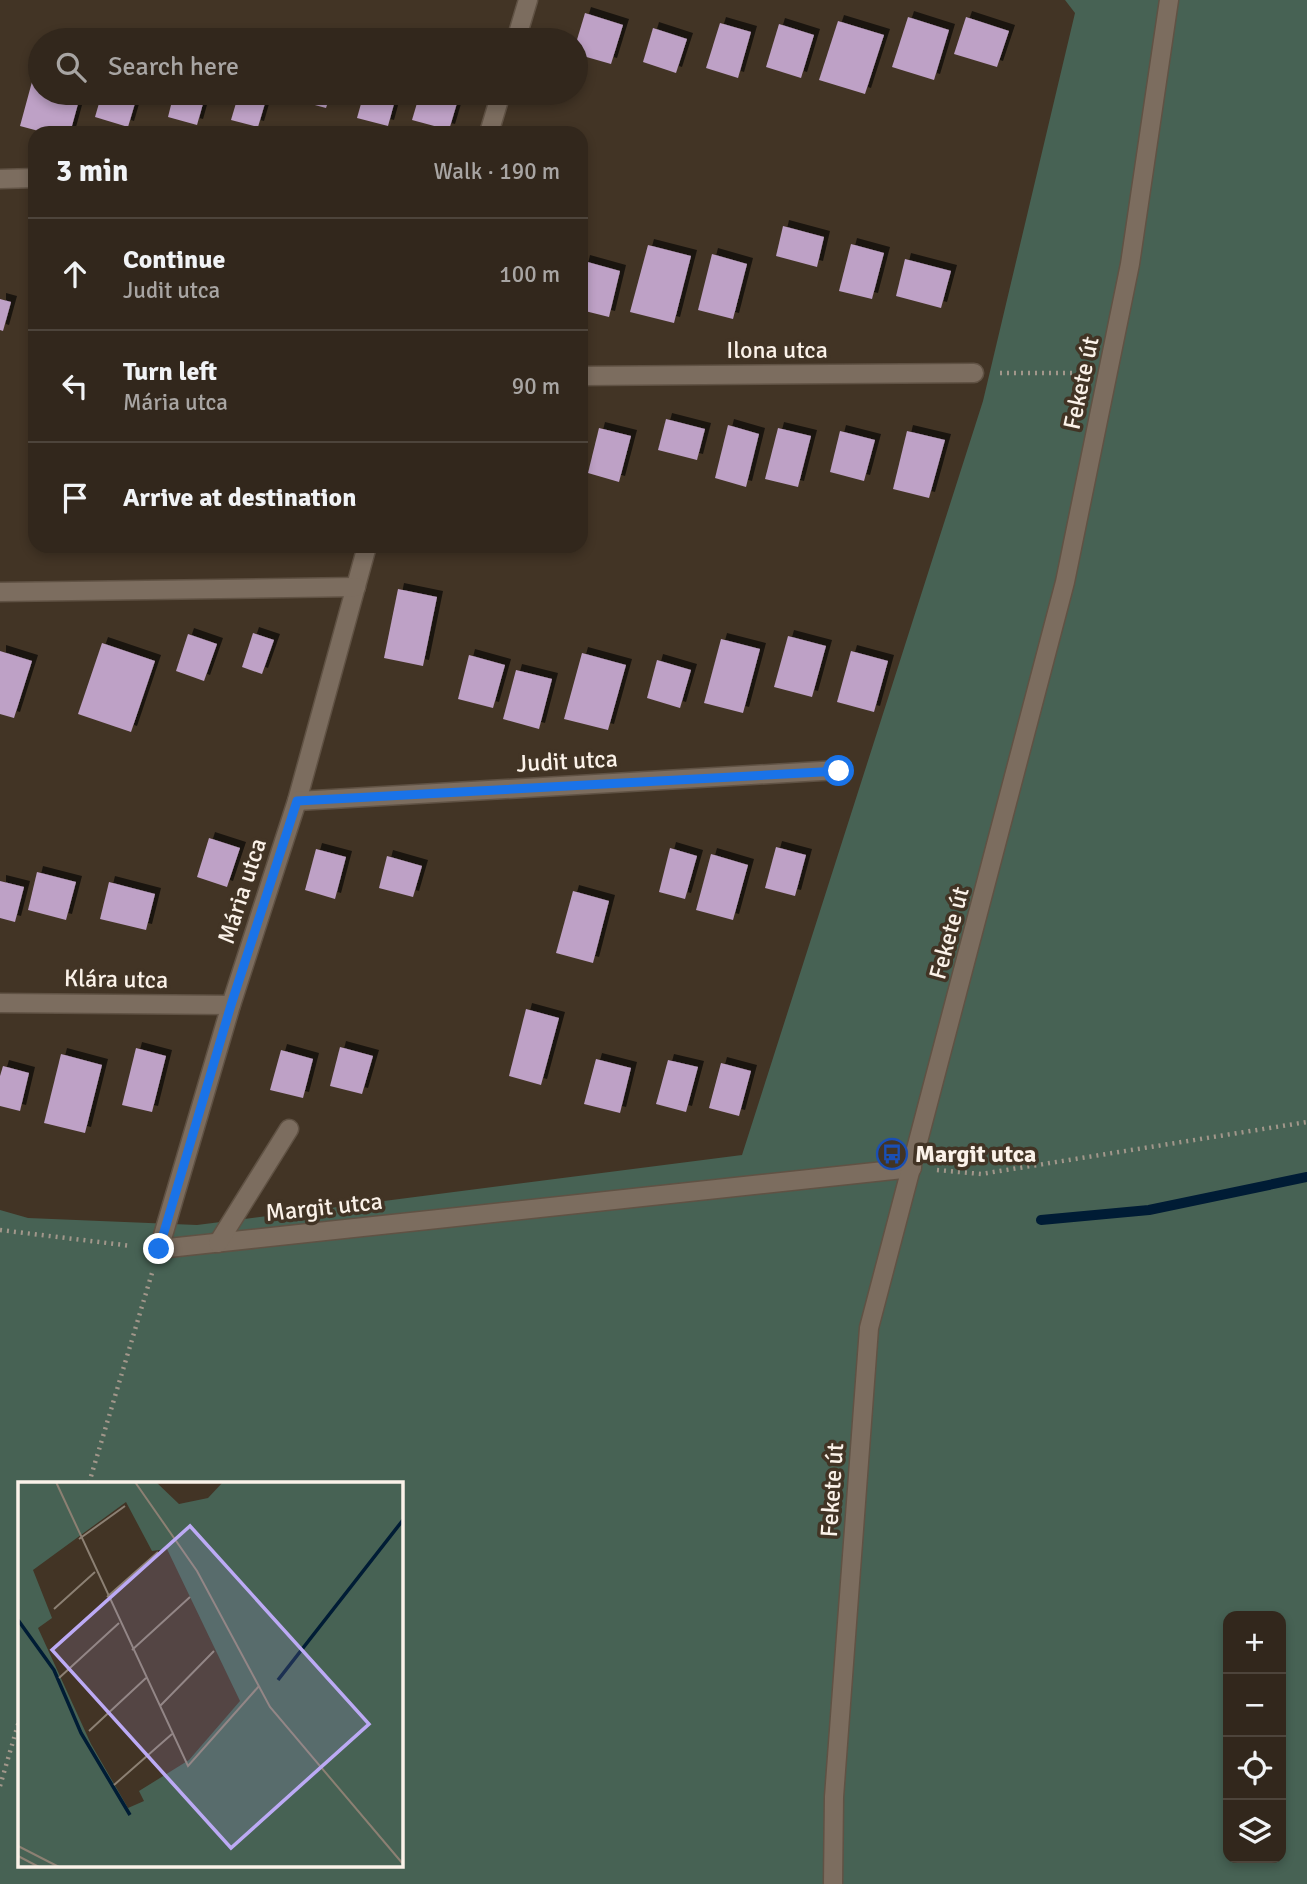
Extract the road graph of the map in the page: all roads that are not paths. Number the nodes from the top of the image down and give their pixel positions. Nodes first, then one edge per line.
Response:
1 (528, 0) edge
2 (1169, 0) edge
3 (520, 28) edge
4 (497, 105) edge
5 (491, 126) edge
6 (28, 178) edge
7 (0, 179) edge
8 (974, 373) road end
9 (588, 376) edge
10 (365, 553) edge
11 (355, 587) junction
12 (0, 592) edge
13 (839, 771) dead end
14 (297, 801) junction
15 (0, 1003) edge
16 (231, 1005) junction
17 (289, 1129) dead end
18 (912, 1168) junction
19 (218, 1243) junction
20 (159, 1249) joint
21 (833, 1884) edge

1 - 3 street
2 - 18 street, Fekete út
4 - 5 street
6 - 7 street
8 - 9 street, Ilona utca
10 - 11 street, Mária utca
11 - 12 street
11 - 14 street, Mária utca
13 - 14 street, Judit utca
14 - 16 street, Mária utca
15 - 16 street, Klára utca
16 - 20 street, Mária utca
17 - 19 street
18 - 19 street, Margit utca
18 - 21 street, Fekete út
19 - 20 street, Margit utca

